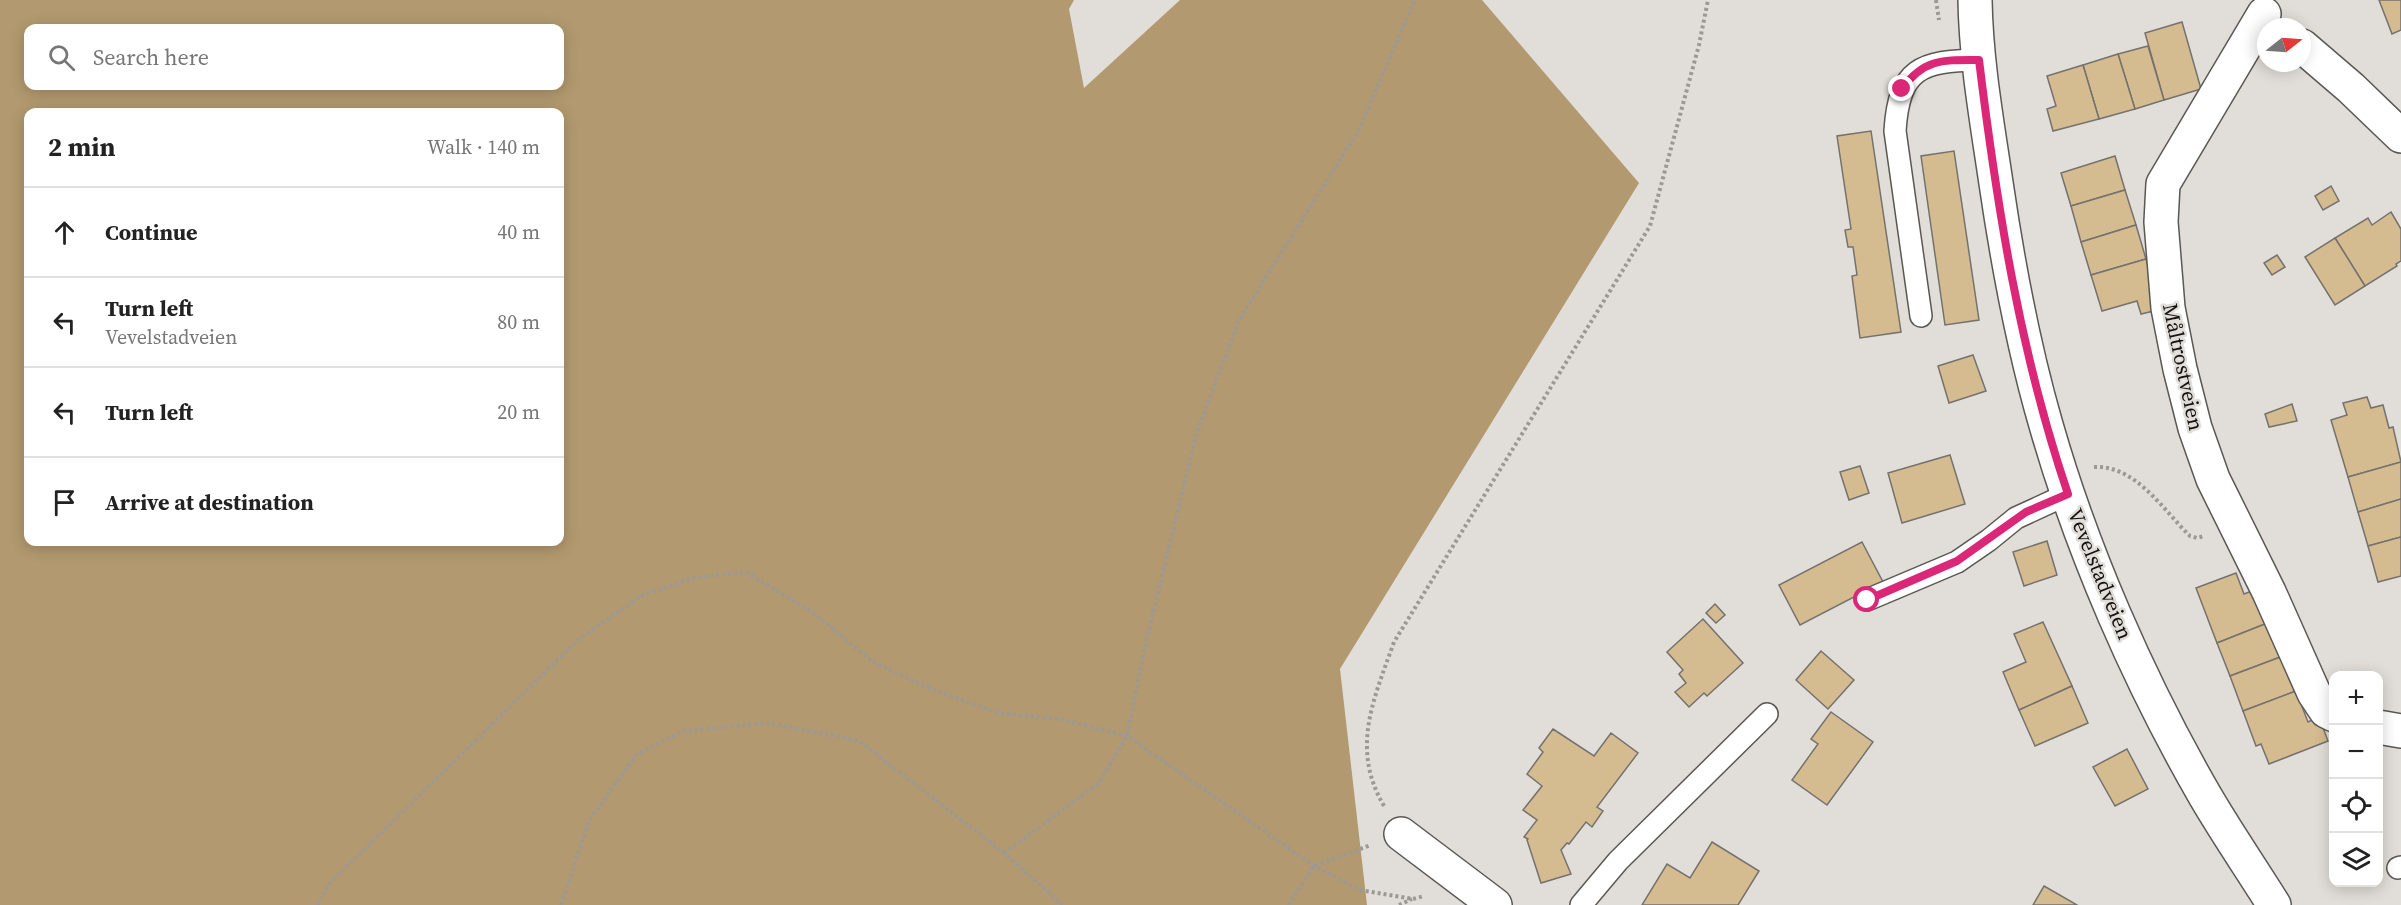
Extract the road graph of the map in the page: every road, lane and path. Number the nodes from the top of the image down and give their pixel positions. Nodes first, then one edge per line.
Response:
1 (1415, 0) edge
2 (1708, 0) edge
3 (1976, 0) edge
4 (2263, 14) edge
5 (2311, 54) edge
6 (1979, 60) junction
7 (2401, 136) edge
8 (1921, 316) dead end
9 (2064, 483) junction
10 (2232, 521) junction
11 (1867, 600) dead end
12 (2329, 712) edge
13 (1767, 714) dead end
14 (2383, 728) edge
15 (2401, 731) edge
16 (1127, 736) junction
17 (1401, 834) junction
18 (1004, 853) junction
19 (1314, 866) junction
20 (1468, 884) junction
21 (1413, 899) junction
22 (317, 905) edge
23 (561, 905) edge
24 (1063, 905) edge
25 (1288, 905) edge
26 (1399, 905) edge
27 (1495, 905) edge
28 (1581, 905) edge
29 (2274, 905) edge

1 - 16 path
2 - 17 path
3 - 6 street, Vevelstadveien
4 - 10 street, Måltrostveien
5 - 7 street
6 - 8 lane
6 - 9 street, Vevelstadveien
9 - 10 path
9 - 11 lane
9 - 29 street, Vevelstadveien
10 - 12 street, Måltrostveien
13 - 28 lane
14 - 15 street
16 - 18 path
16 - 19 path
16 - 22 path
17 - 19 path
17 - 20 street
18 - 23 path
18 - 24 path
19 - 21 path
19 - 25 path
20 - 21 path
20 - 27 street
21 - 26 path

